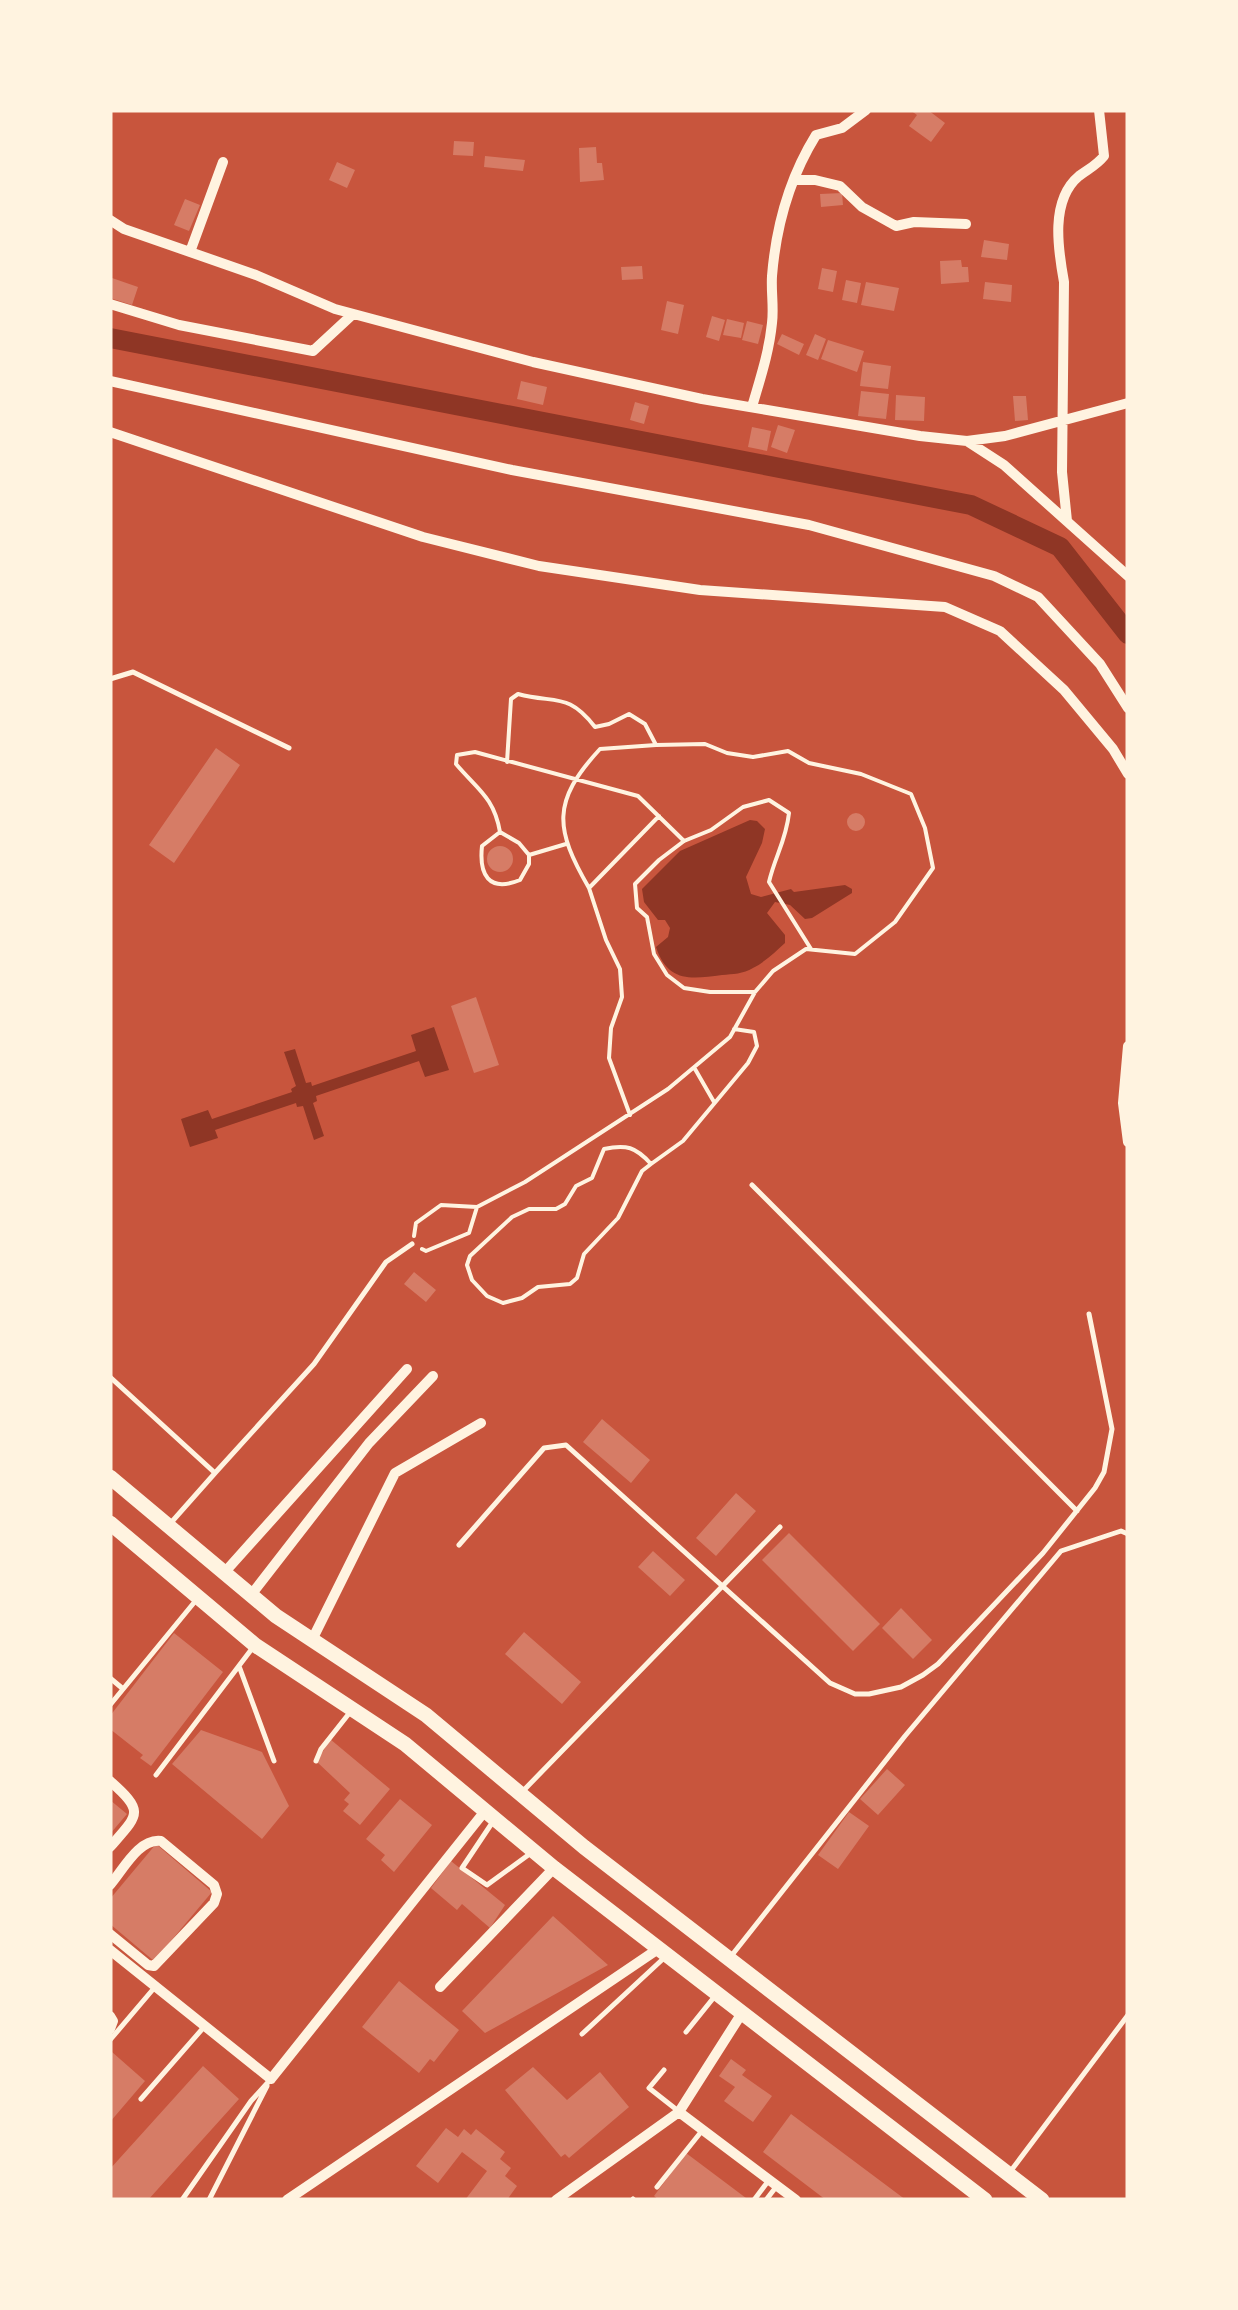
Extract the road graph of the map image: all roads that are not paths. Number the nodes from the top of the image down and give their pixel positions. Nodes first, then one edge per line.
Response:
1 (866, 110) edge
2 (1099, 110) edge
3 (223, 162) dead end
4 (794, 180) junction
5 (110, 220) edge
6 (966, 224) dead end
7 (190, 252) junction
8 (110, 304) edge
9 (353, 314) junction
10 (110, 382) edge
11 (1128, 403) edge
12 (752, 407) junction
13 (1064, 419) junction
14 (110, 432) edge
15 (966, 441) junction
16 (1067, 522) junction
17 (1128, 576) edge
18 (110, 680) edge
19 (1128, 708) edge
20 (289, 748) dead end
21 (1128, 774) edge
22 (1128, 1046) edge
23 (1128, 1142) edge
24 (752, 1185) dead end
25 (412, 1244) road end
26 (1088, 1314) dead end
27 (407, 1369) dead end
28 (110, 1376) edge
29 (433, 1376) dead end
30 (481, 1423) dead end
31 (215, 1473) junction
32 (116, 1482) edge
33 (110, 1503) edge
34 (1076, 1511) junction
35 (110, 1524) edge
36 (168, 1526) junction
37 (780, 1528) dead end
38 (1128, 1534) edge
39 (459, 1544) dead end
40 (224, 1573) junction
41 (724, 1586) junction
42 (251, 1595) junction
43 (198, 1598) junction
44 (312, 1640) junction
45 (255, 1645) junction
46 (239, 1666) junction
47 (110, 1678) edge
48 (122, 1688) junction
49 (110, 1705) edge
50 (353, 1708) junction
51 (274, 1761) dead end
52 (316, 1762) dead end
53 (156, 1775) dead end
54 (110, 1781) edge
55 (520, 1794) junction
56 (490, 1815) junction
57 (110, 1847) edge
58 (534, 1851) junction
59 (554, 1868) junction
60 (110, 1886) edge
61 (110, 1934) edge
62 (110, 1951) edge
63 (662, 1952) junction
64 (729, 1959) junction
65 (155, 1987) junction
66 (440, 1987) dead end
67 (717, 1994) junction
68 (742, 2013) junction
69 (1128, 2015) edge
70 (110, 2016) edge
71 (204, 2028) junction
72 (110, 2030) edge
73 (686, 2032) dead end
74 (582, 2034) dead end
75 (110, 2040) edge
76 (664, 2070) dead end
77 (271, 2079) junction
78 (141, 2100) dead end
79 (679, 2112) junction
80 (703, 2130) junction
81 (1009, 2174) junction
82 (773, 2183) junction
83 (657, 2186) dead end
84 (182, 2200) edge
85 (209, 2200) edge
86 (287, 2200) edge
87 (556, 2200) edge
88 (754, 2200) edge
89 (767, 2200) edge
90 (796, 2200) edge
91 (984, 2200) edge
92 (1042, 2200) edge

1 - 4 street
2 - 13 street
3 - 7 street
4 - 6 street
4 - 12 street
5 - 7 street
7 - 9 street
8 - 9 street
9 - 12 street
10 - 19 street
11 - 13 street
12 - 15 street
13 - 15 street
13 - 16 street
14 - 21 street
15 - 16 street
16 - 17 street
18 - 20 lane
22 - 23 street
24 - 34 lane
25 - 31 lane
26 - 34 lane
27 - 40 street
28 - 31 lane
29 - 42 street
30 - 44 street
31 - 36 lane
32 - 33 main road
32 - 36 main road
34 - 41 lane
35 - 43 main road
36 - 40 main road
37 - 41 lane
38 - 64 lane
39 - 41 lane
40 - 42 main road
41 - 55 lane
42 - 44 main road
43 - 45 main road
43 - 48 lane
44 - 55 main road
45 - 46 lane
45 - 50 main road
46 - 51 lane
46 - 53 lane
47 - 48 lane
48 - 49 lane
50 - 52 lane
50 - 56 main road
54 - 57 street
55 - 64 main road
56 - 58 main road
56 - 58 lane
56 - 77 street
58 - 59 main road
59 - 63 main road
59 - 66 street
60 - 61 street
62 - 65 street
63 - 67 main road
63 - 74 lane
63 - 86 street
64 - 81 main road
65 - 71 street
65 - 75 lane
67 - 68 main road
67 - 73 lane
68 - 79 street
68 - 91 main road
69 - 81 lane
70 - 72 street
71 - 77 street
71 - 78 lane
76 - 79 lane
77 - 84 lane
77 - 85 lane
79 - 80 street
79 - 87 street
80 - 82 street
80 - 83 lane
81 - 92 main road
82 - 88 lane
82 - 89 lane
82 - 90 street

